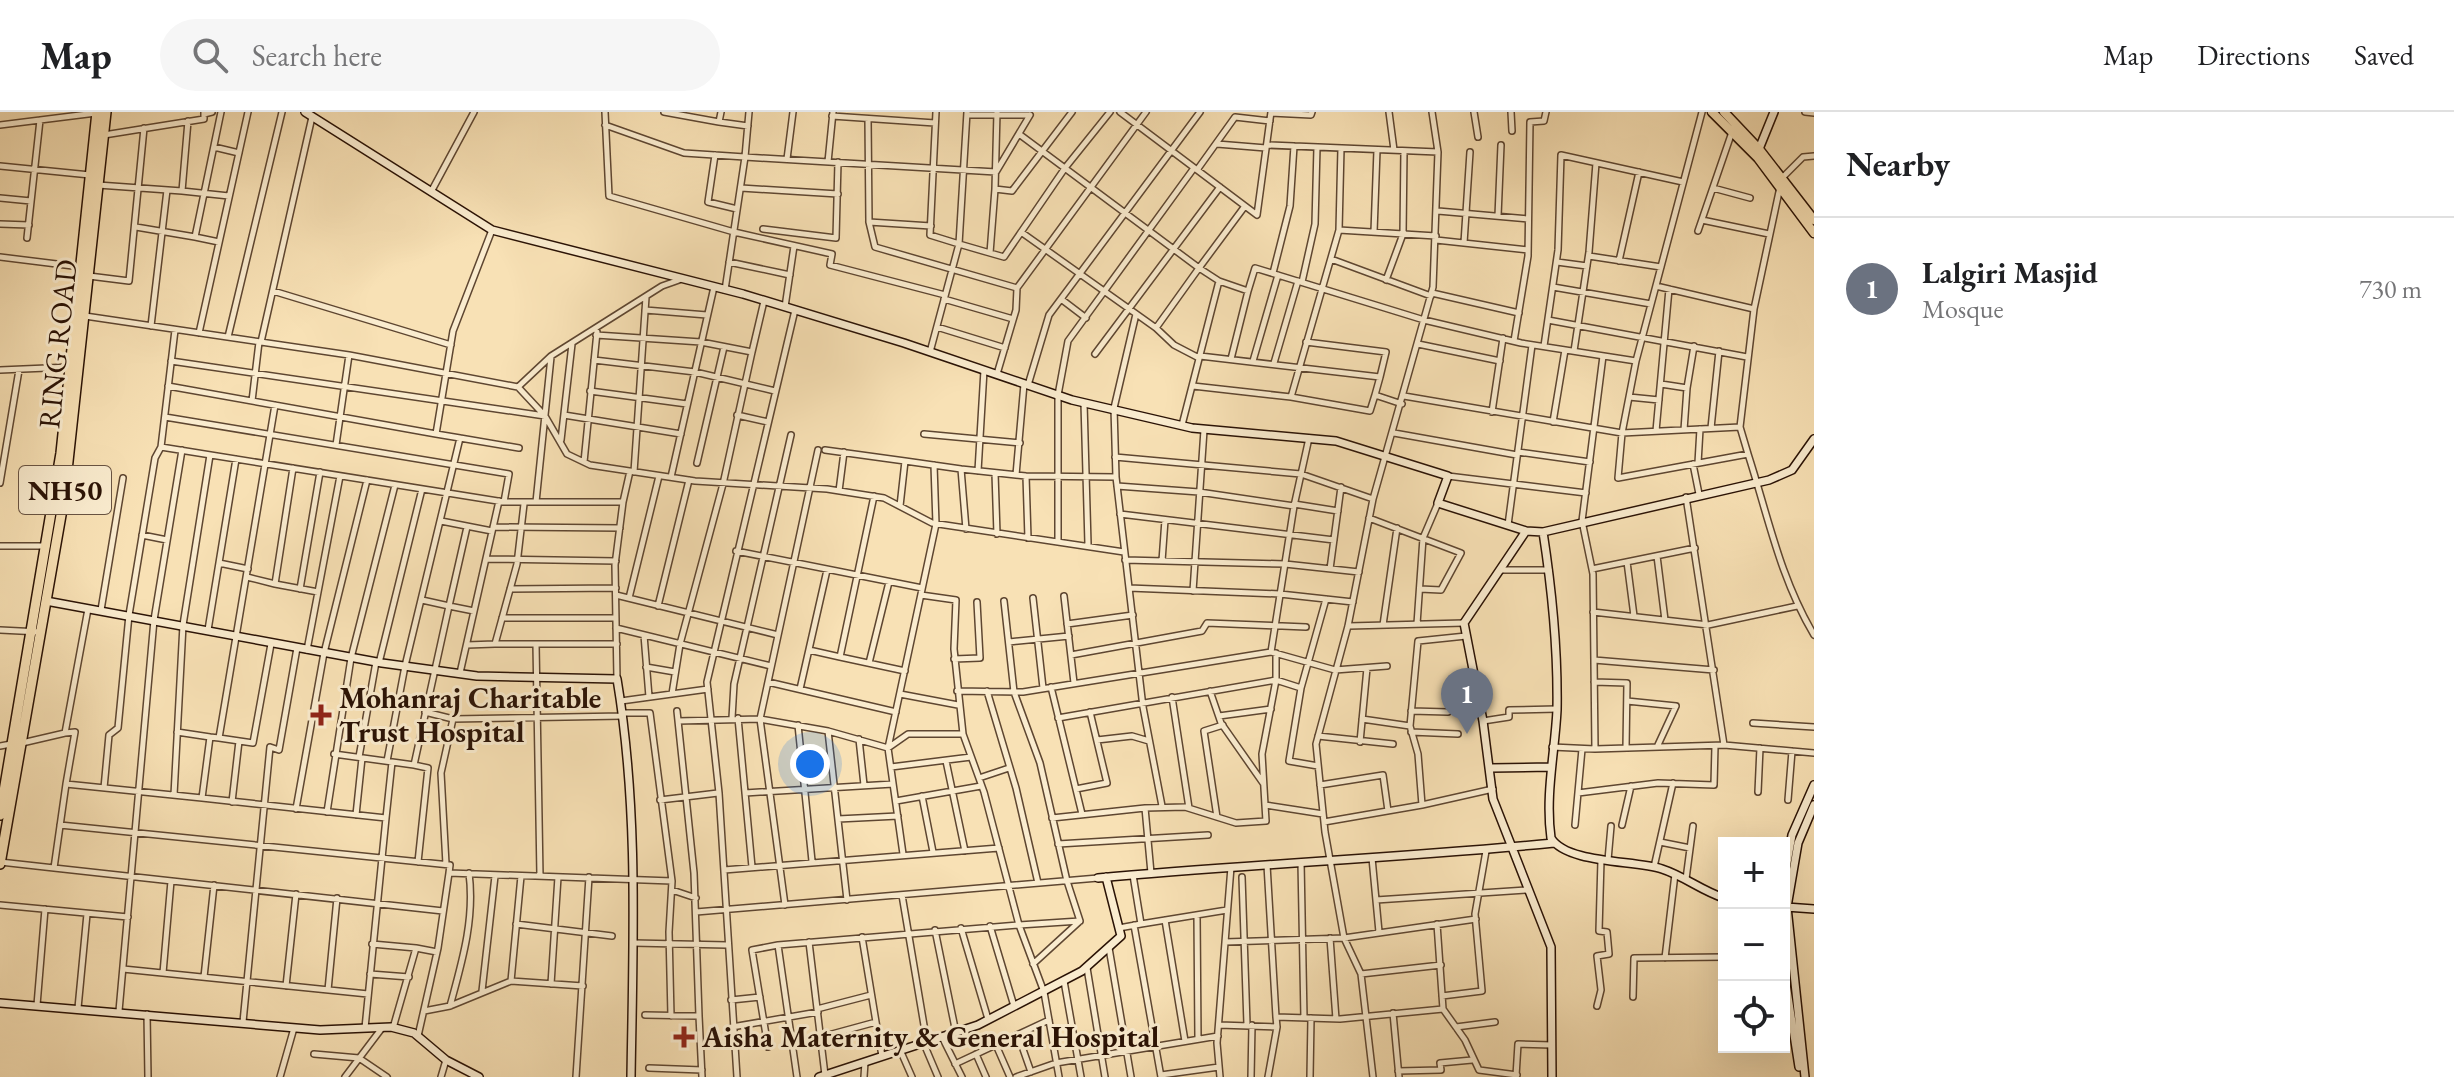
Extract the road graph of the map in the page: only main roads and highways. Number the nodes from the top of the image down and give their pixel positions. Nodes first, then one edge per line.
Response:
1 (97, 112) edge
2 (106, 112) edge
3 (1712, 112) edge
4 (1724, 112) edge
5 (1754, 146) junction
6 (1781, 182) junction
7 (1814, 220) edge
8 (1814, 233) edge
9 (36, 632) junction
10 (16, 744) junction
11 (0, 815) edge
12 (0, 863) edge

1 - 9 highway, RING ROAD / NH50
2 - 9 highway, RING ROAD / NH50
3 - 5 main road
4 - 5 main road
5 - 6 main road
6 - 7 main road
6 - 8 main road
9 - 10 highway, RING ROAD / NH50
10 - 11 highway, RING ROAD / NH50
10 - 12 highway, RING ROAD / NH50

